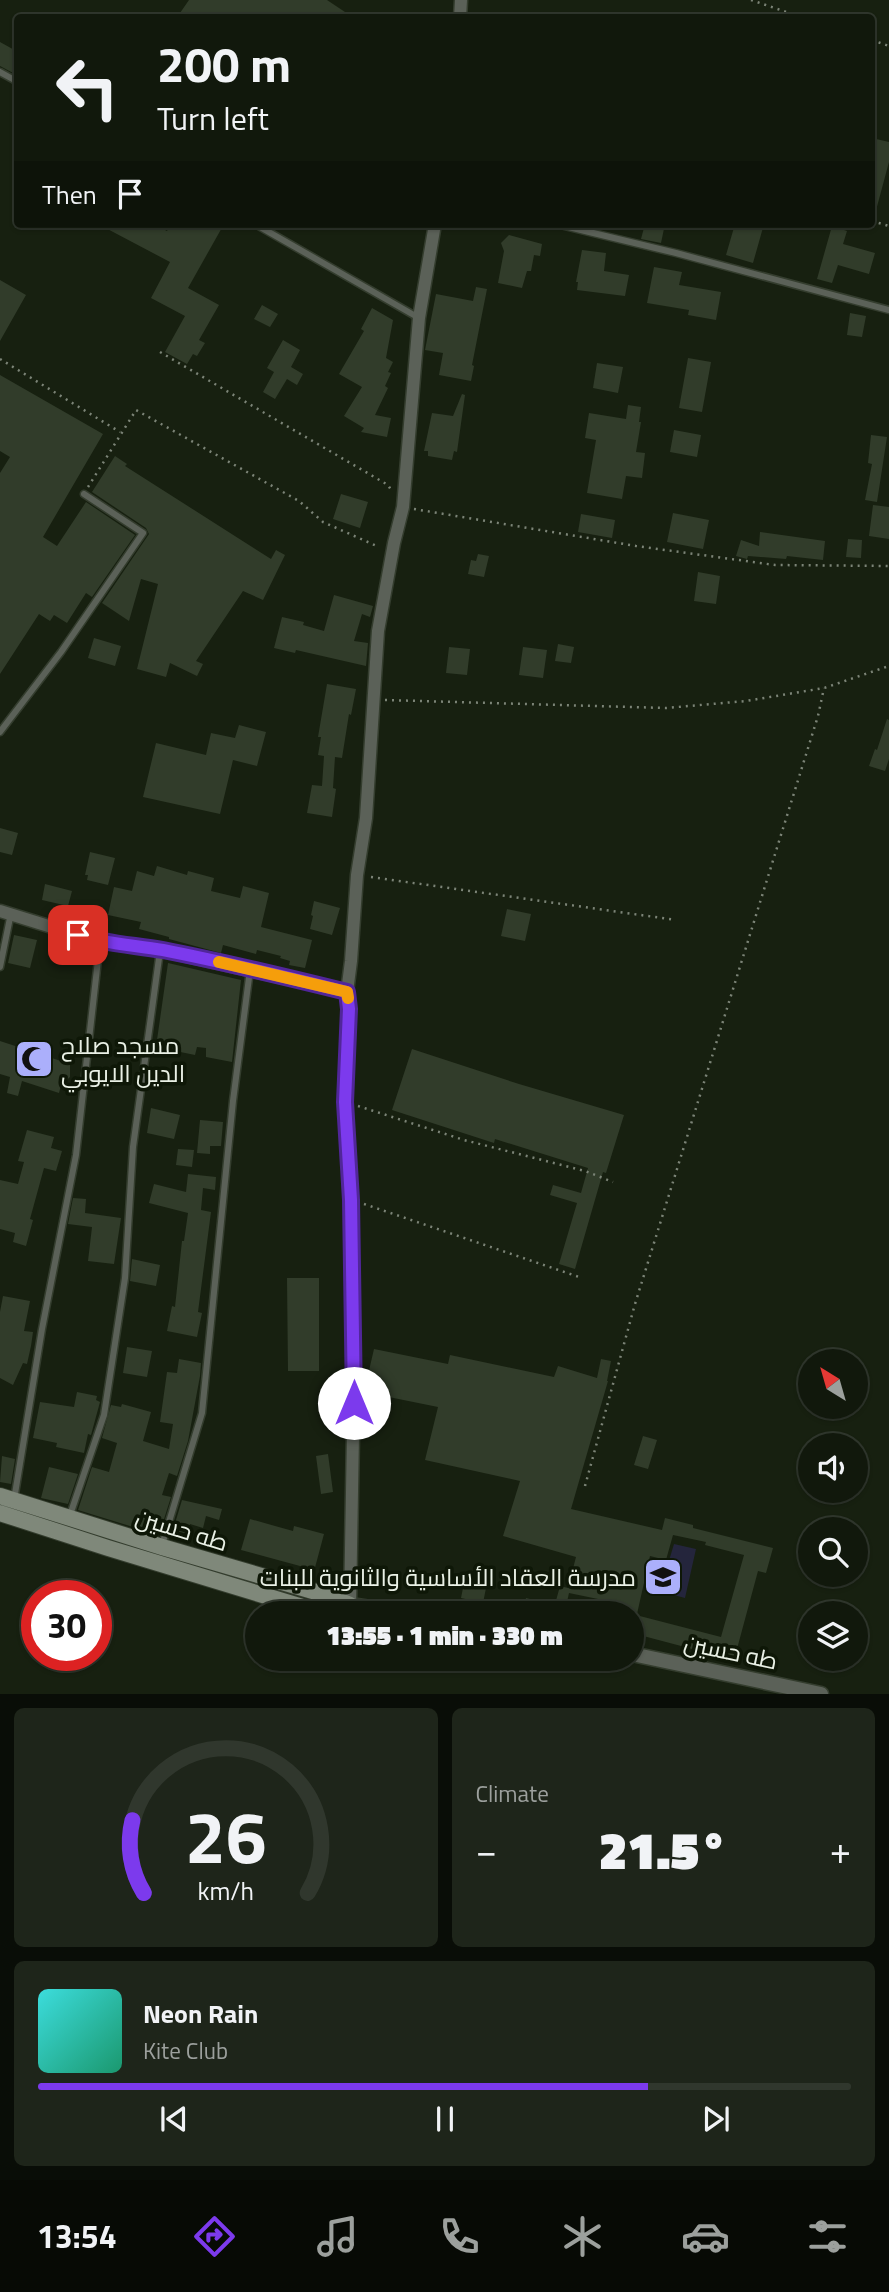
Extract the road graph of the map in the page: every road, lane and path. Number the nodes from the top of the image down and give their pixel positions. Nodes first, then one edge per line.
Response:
1 (751, 0) edge
2 (792, 14) edge
3 (262, 228) edge
4 (434, 228) edge
5 (573, 228) edge
6 (889, 310) edge
7 (419, 318) junction
8 (160, 352) dead end
9 (0, 359) edge
10 (120, 432) junction
11 (84, 494) joint
12 (402, 507) junction
13 (392, 552) junction
14 (889, 566) edge
15 (889, 666) edge
16 (824, 688) junction
17 (374, 700) junction
18 (0, 732) edge
19 (357, 875) junction
20 (5, 912) edge
21 (676, 920) dead end
22 (100, 942) junction
23 (160, 950) junction
24 (0, 967) edge
25 (250, 969) junction
26 (347, 992) junction
27 (345, 1102) junction
28 (612, 1182) dead end
29 (351, 1200) junction
30 (579, 1277) dead end
31 (585, 1486) dead end
32 (6, 1506) edge
33 (69, 1517) junction
34 (162, 1547) junction
35 (283, 1601) edge
36 (340, 1601) edge
37 (350, 1601) edge
38 (644, 1656) edge
39 (821, 1693) edge

1 - 2 path
3 - 7 lane
4 - 7 street
5 - 6 lane
7 - 12 street
8 - 12 path
9 - 10 path
10 - 11 path
10 - 13 path
11 - 18 lane
12 - 13 street
12 - 14 path
13 - 17 street
15 - 16 path
16 - 17 path
16 - 31 path
17 - 19 street
19 - 21 path
19 - 26 street
20 - 22 street
20 - 24 lane
22 - 23 street
22 - 32 lane
23 - 25 street
23 - 33 lane
25 - 26 street
25 - 34 lane
26 - 27 street
27 - 28 path
27 - 29 street
29 - 30 path
29 - 37 street
32 - 33 main road, طه حسين
32 - 35 main road, طه حسين
33 - 34 main road, طه حسين
34 - 36 main road, طه حسين
38 - 39 street, طه حسين

